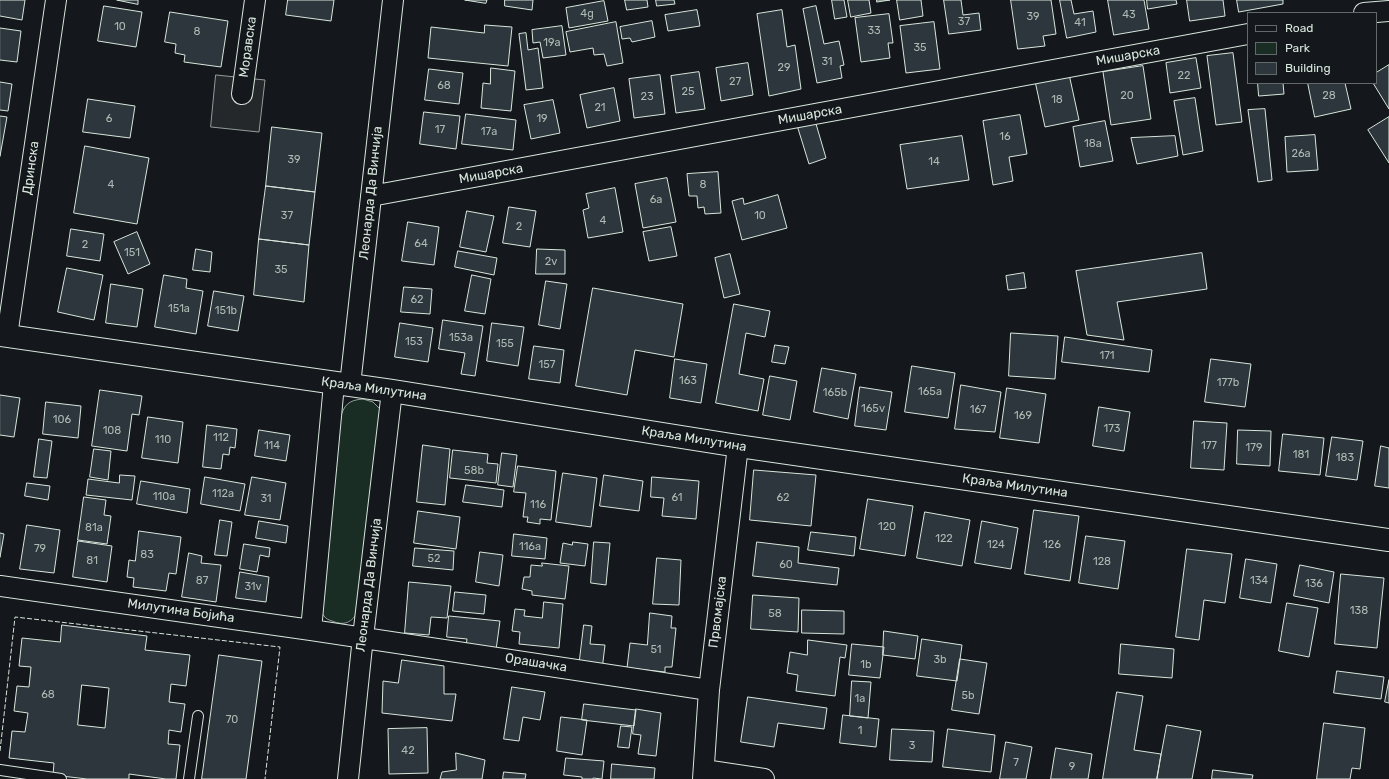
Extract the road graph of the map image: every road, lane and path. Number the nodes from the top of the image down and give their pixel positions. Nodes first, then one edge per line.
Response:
1 (56, 0) edge
2 (255, 0) edge
3 (393, 0) edge
4 (1389, 11) edge
5 (1370, 12) edge
6 (1247, 34) edge
7 (242, 94) dead end
8 (371, 196) junction
9 (3, 335) edge
10 (342, 385) junction
11 (392, 391) junction
12 (738, 446) junction
13 (1389, 540) edge
14 (0, 586) edge
15 (311, 630) junction
16 (363, 637) junction
17 (709, 690) junction
18 (198, 716) dead end
19 (0, 770) edge
20 (703, 775) edge
21 (61, 779) edge
22 (189, 779) edge
23 (348, 779) edge
24 (764, 779) edge

1 - 9 street, Дринска
2 - 7 street, Моравска
3 - 8 street, Леонарда Да Винчија
4 - 5 street
6 - 8 street, Мишарска
8 - 10 street, Леонарда Да Винчија
9 - 10 main road, Краља Милутина
10 - 11 main road, Краља Милутина
10 - 15 street, Леонарда Да Винчија
11 - 12 main road, Краља Милутина
11 - 16 street, Леонарда Да Винчија
12 - 13 main road, Краља Милутина
12 - 17 street, Првомајска
14 - 15 street, Милутина Бојића
15 - 16 street, Милутина Бојића
16 - 17 street, Орашачка
16 - 23 street, Леонарда Да Винчија
17 - 20 street, Првомајска
18 - 22 lane
19 - 21 lane
20 - 24 street

